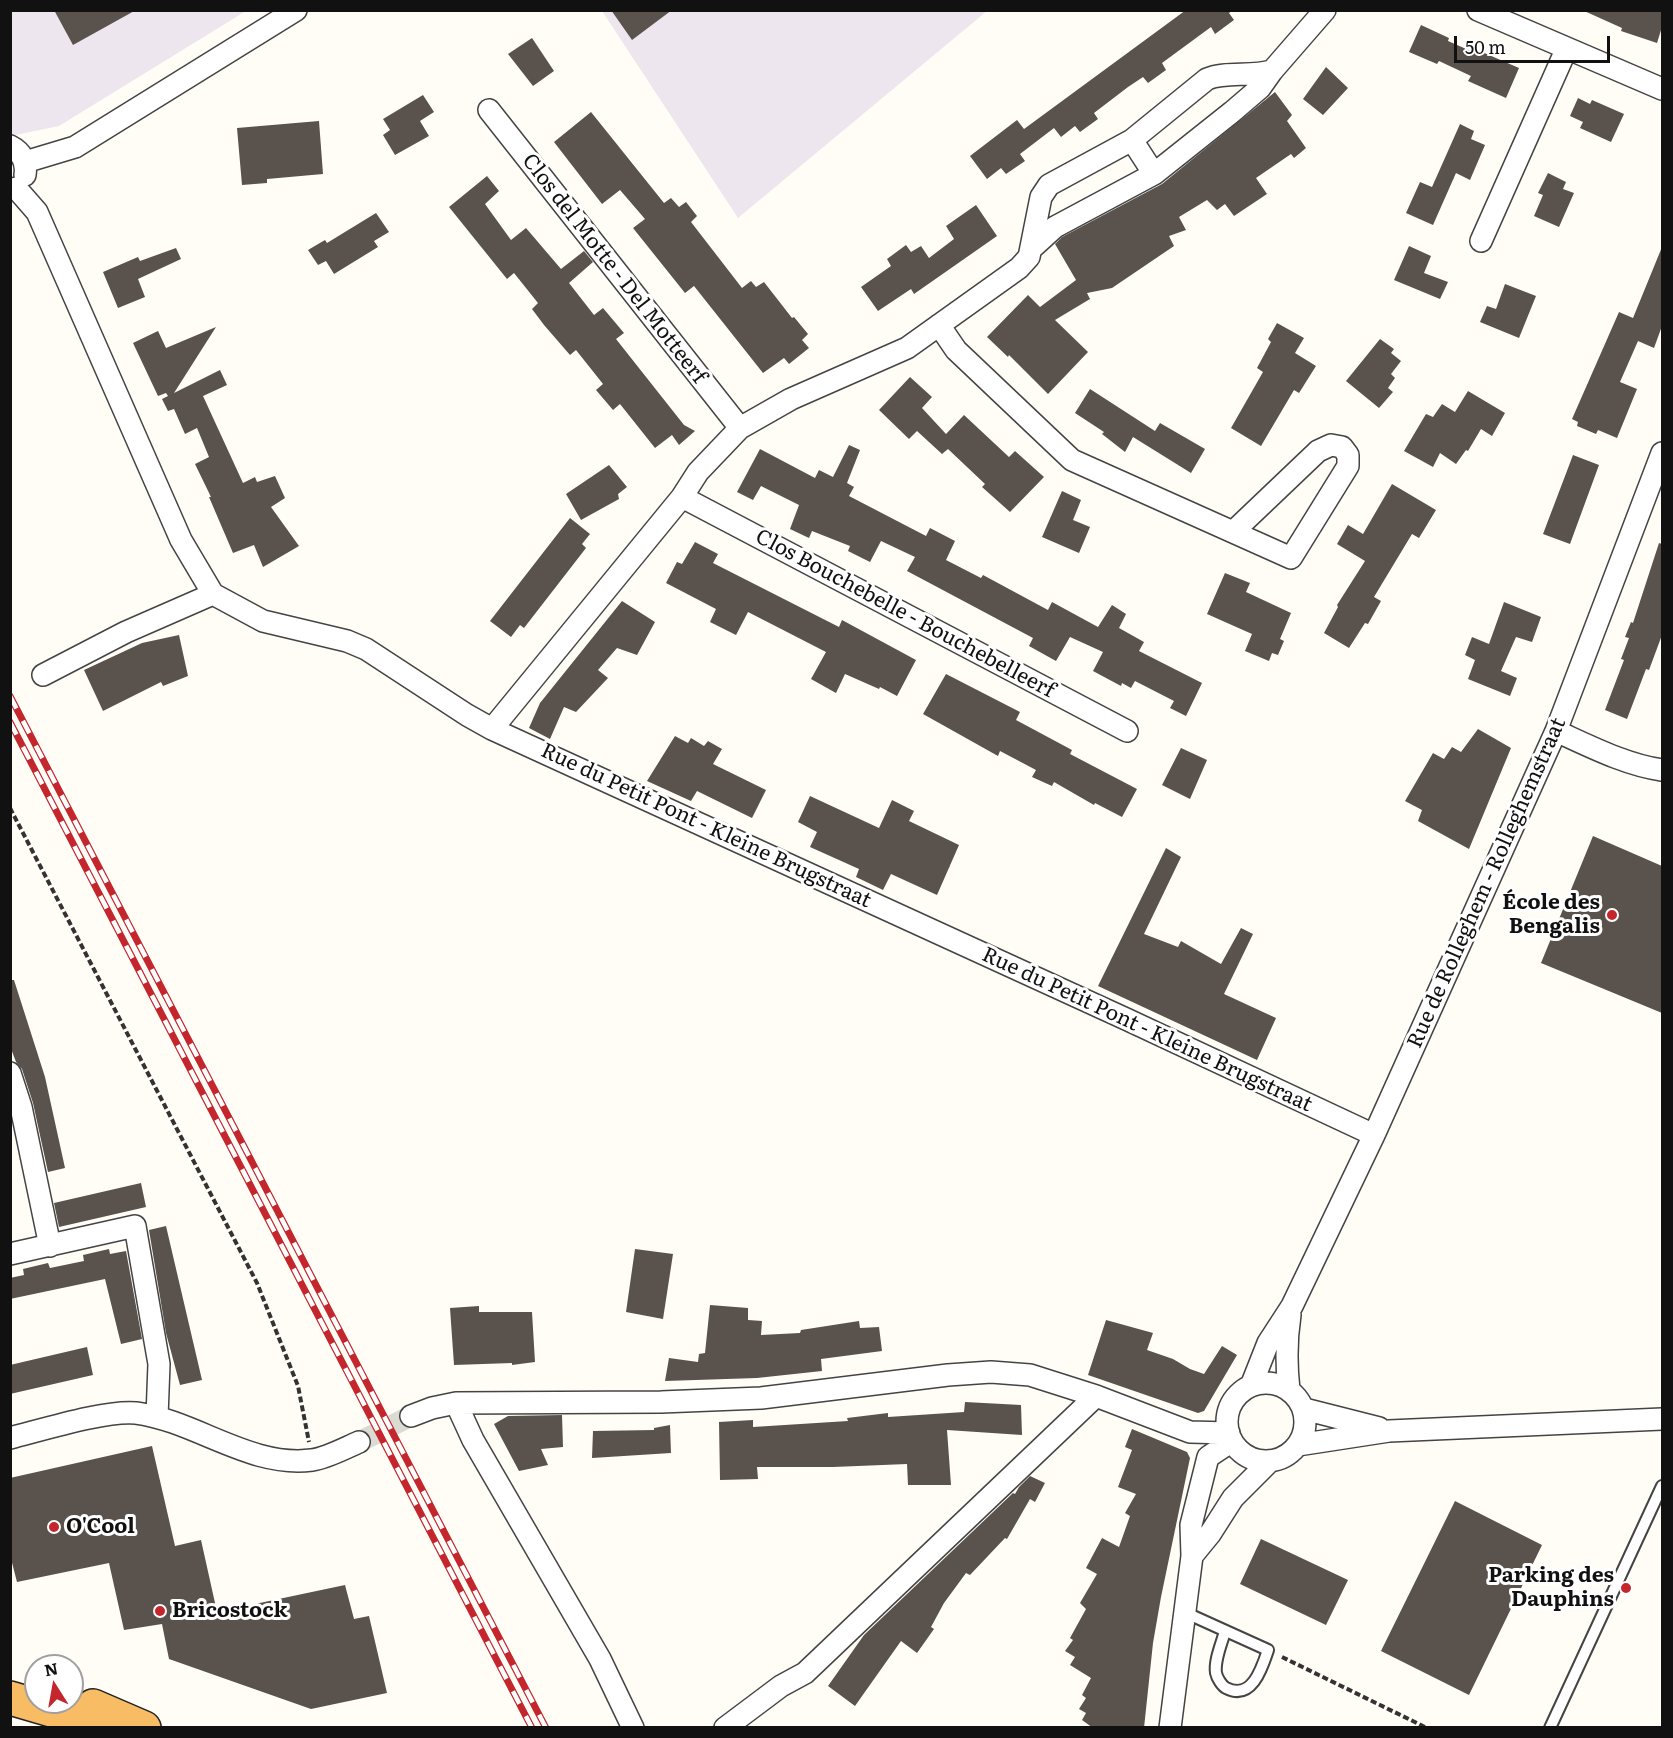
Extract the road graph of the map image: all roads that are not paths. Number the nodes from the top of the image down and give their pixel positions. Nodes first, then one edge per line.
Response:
1 (296, 10) edge
2 (1325, 10) edge
3 (1478, 10) edge
4 (1566, 50) junction
5 (1272, 71) junction
6 (1212, 77) junction
7 (1662, 89) edge
8 (489, 110) dead end
9 (1232, 112) junction
10 (1132, 140) junction
11 (10, 146) edge
12 (25, 162) junction
13 (1154, 174) junction
14 (13, 189) edge
15 (1041, 197) junction
16 (1069, 220) junction
17 (1480, 241) dead end
18 (1033, 247) junction
19 (939, 325) junction
20 (740, 428) junction
21 (1662, 453) edge
22 (682, 497) junction
23 (1234, 531) junction
24 (213, 594) junction
25 (43, 675) dead end
26 (492, 729) junction
27 (1127, 731) dead end
28 (1556, 731) junction
29 (1662, 770) edge
30 (10, 1073) edge
31 (16, 1108) edge
32 (1374, 1135) junction
33 (50, 1246) junction
34 (10, 1254) edge
35 (1292, 1306) junction
36 (1251, 1386) junction
37 (1289, 1390) junction
38 (1096, 1396) junction
39 (456, 1403) junction
40 (1304, 1409) junction
41 (411, 1416) tunnel mouth
42 (157, 1418) junction
43 (1662, 1419) edge
44 (1389, 1431) junction
45 (1230, 1437) junction
46 (10, 1438) edge
47 (359, 1442) tunnel mouth
48 (1298, 1445) junction
49 (1270, 1461) junction
50 (1662, 1486) edge
51 (1192, 1556) junction
52 (1184, 1612) junction
53 (1225, 1631) junction
54 (10, 1698) edge
55 (84, 1702) edge
56 (113, 1728) edge
57 (144, 1728) edge
58 (633, 1728) edge
59 (725, 1728) edge
60 (1170, 1728) edge
61 (1550, 1728) edge

1 - 12 street
2 - 5 street
3 - 4 street
4 - 7 street
4 - 17 street
5 - 6 street
5 - 9 street
6 - 9 street
6 - 10 street
8 - 20 street, Clos del Motte - Del Motteerf
9 - 13 street
10 - 13 street
10 - 15 street
11 - 12 street
12 - 14 street
13 - 16 street
14 - 24 street
15 - 16 street
15 - 18 street
16 - 18 street
18 - 19 street
19 - 20 street
19 - 23 street
20 - 22 street
21 - 28 street, Rue de Rolleghem - Rolleghemstraat
22 - 26 street
22 - 27 street, Clos Bouchebelle - Bouchebelleerf
23 - 23 street
24 - 25 street
24 - 26 street, Rue du Petit Pont - Kleine Brugstraat
26 - 32 street, Rue du Petit Pont - Kleine Brugstraat
28 - 29 street
28 - 32 street, Rue de Rolleghem - Rolleghemstraat
30 - 31 street
31 - 33 street
32 - 35 street, Rue de Rolleghem - Rolleghemstraat
33 - 34 street
33 - 42 street
35 - 36 street, Rue de Rolleghem - Rolleghemstraat
35 - 37 street, Rue de Rolleghem - Rolleghemstraat
36 - 37 street
36 - 45 street
37 - 40 street
38 - 39 street
38 - 45 street
38 - 59 street
39 - 41 street
39 - 58 street
40 - 44 street
40 - 48 street
42 - 46 street
42 - 47 street
43 - 44 street
44 - 48 street
45 - 49 street
45 - 51 street
48 - 49 street
49 - 51 street
50 - 61 lane
51 - 52 street
52 - 53 lane
52 - 60 street
53 - 53 lane
54 - 56 highway
55 - 57 highway

